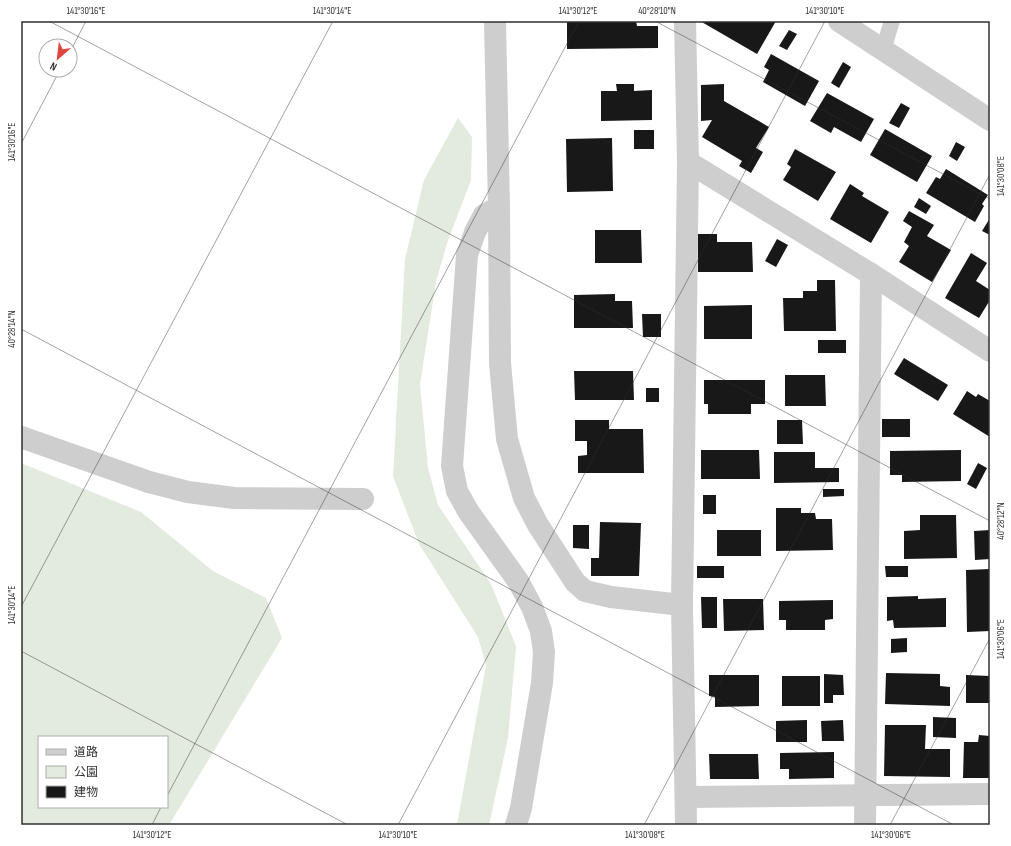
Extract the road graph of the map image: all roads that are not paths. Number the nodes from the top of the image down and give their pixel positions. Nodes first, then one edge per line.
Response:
1 (495, 21) edge
2 (685, 21) edge
3 (839, 21) edge
4 (892, 21) edge
5 (883, 50) junction
6 (990, 120) edge
7 (688, 162) junction
8 (500, 207) junction
9 (871, 274) junction
10 (990, 351) edge
11 (21, 437) edge
12 (363, 499) dead end
13 (682, 605) junction
14 (990, 794) edge
15 (865, 795) junction
16 (687, 797) junction
17 (516, 825) edge
18 (686, 825) edge
19 (865, 825) edge

1 - 8 street
2 - 7 street
3 - 5 street
4 - 5 lane
5 - 6 street
7 - 9 street
7 - 13 street
8 - 13 street
8 - 17 street
9 - 10 street
9 - 15 street
11 - 12 street
13 - 16 street
14 - 15 street
15 - 16 street
15 - 19 street
16 - 18 street

